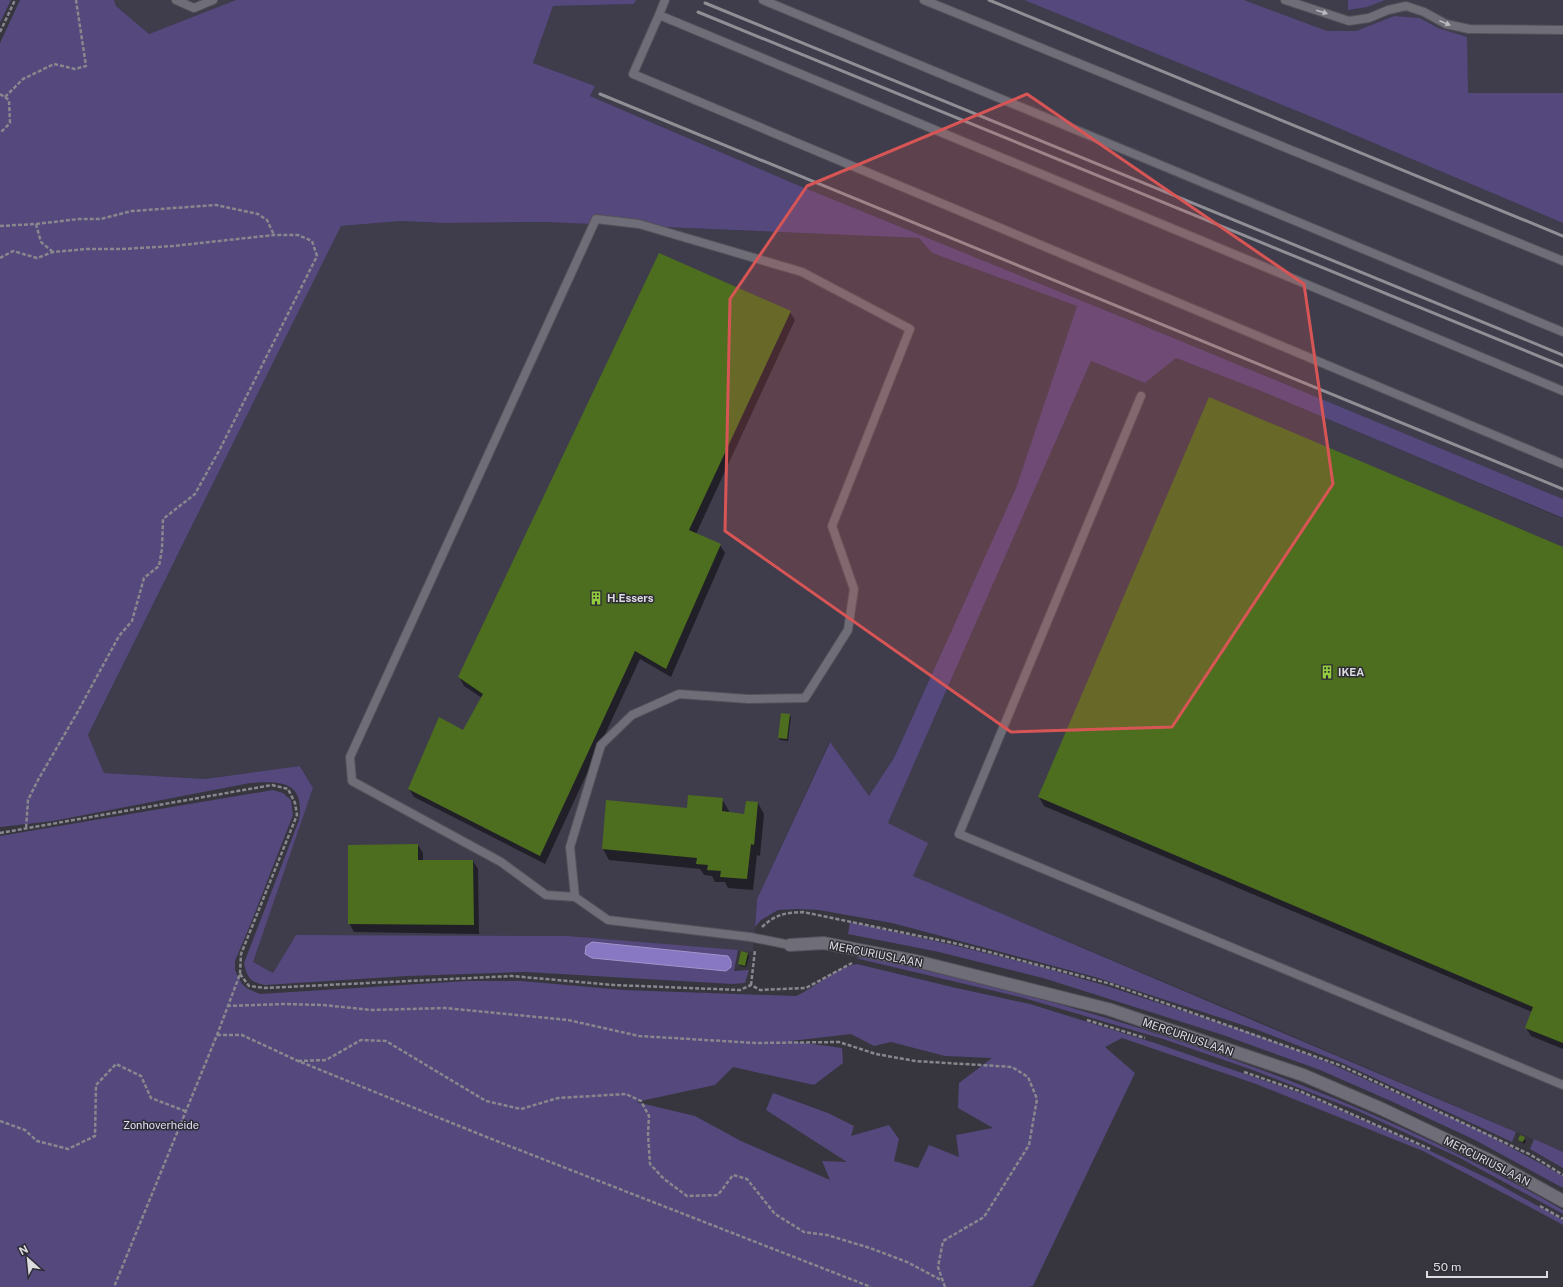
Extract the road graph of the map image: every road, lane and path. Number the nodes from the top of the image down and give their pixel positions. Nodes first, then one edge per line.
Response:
1 (14, 0) edge
2 (76, 0) edge
3 (176, 0) edge
4 (213, 0) edge
5 (665, 0) edge
6 (763, 0) edge
7 (924, 0) edge
8 (1285, 0) edge
9 (659, 16) junction
10 (1563, 30) edge
11 (0, 32) edge
12 (0, 94) edge
13 (5, 97) junction
14 (0, 133) edge
15 (36, 224) junction
16 (0, 226) edge
17 (274, 235) junction
18 (52, 252) junction
19 (0, 258) edge
20 (1563, 260) edge
21 (1563, 332) edge
22 (1563, 391) edge
23 (1141, 396) dead end
24 (1563, 464) edge
25 (26, 829) junction
26 (0, 833) edge
27 (575, 897) junction
28 (790, 945) joint
29 (855, 961) dead end
30 (240, 974) junction
31 (227, 1006) junction
32 (1083, 1018) dead end
33 (217, 1035) junction
34 (1149, 1039) dead end
35 (298, 1061) junction
36 (1237, 1069) dead end
37 (1563, 1086) edge
38 (185, 1111) junction
39 (0, 1121) edge
40 (1430, 1149) dead end
41 (1563, 1201) edge
42 (1538, 1204) dead end
43 (1563, 1219) edge
44 (944, 1282) junction
45 (114, 1287) edge
46 (871, 1287) edge
47 (945, 1287) edge

1 - 11 path
2 - 13 path
3 - 4 lane
5 - 9 lane
6 - 21 lane
7 - 20 lane
8 -> 10 lane
9 - 22 lane
9 - 24 lane
12 - 13 path
13 - 14 path
15 - 16 path
15 - 17 path
15 - 18 path
17 - 18 path
17 - 25 path
18 - 19 path
23 - 37 lane
25 - 26 path
25 - 30 path
27 - 27 lane
27 - 28 lane
28 - 41 street, MERCURIUSLAAN
29 - 30 path
30 - 31 path
31 - 33 path
31 - 44 path
32 - 34 path
33 - 35 path
33 - 38 path
35 - 44 path
35 - 46 path
36 - 40 path
38 - 39 path
38 - 45 path
42 - 43 path
44 - 47 path

